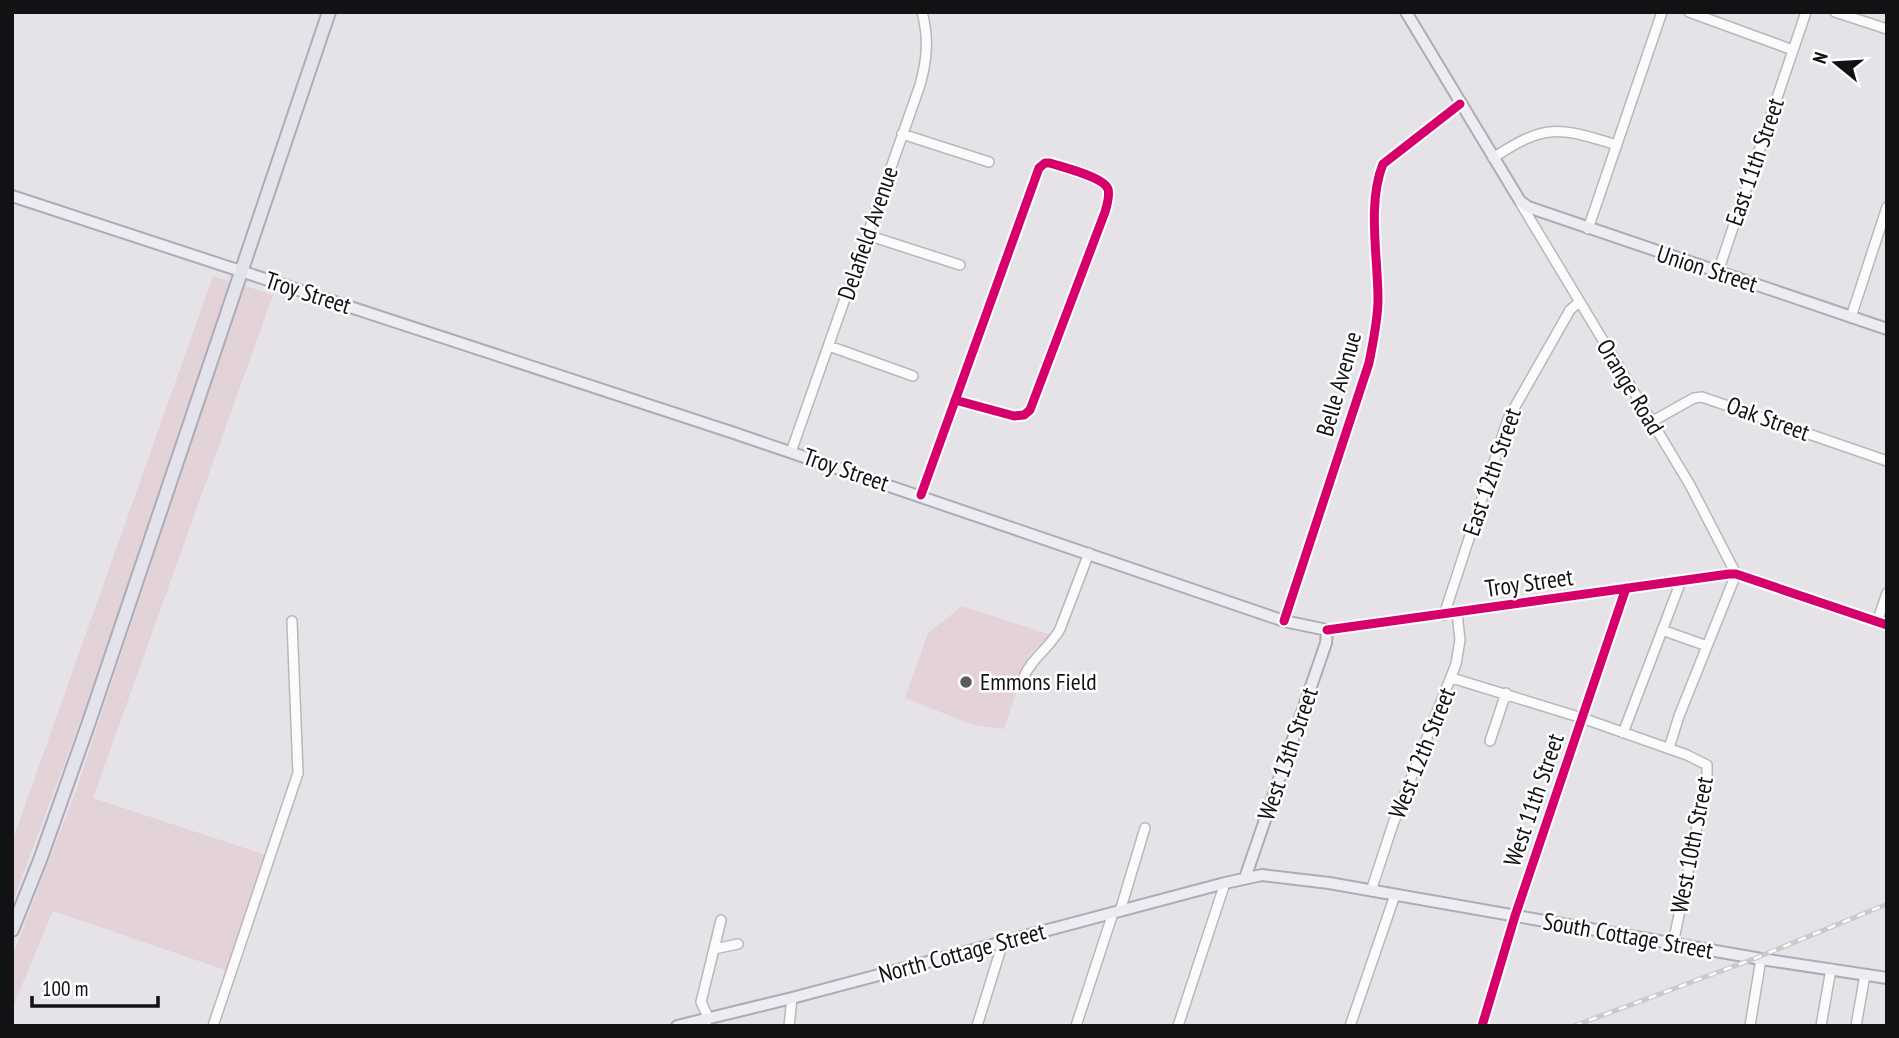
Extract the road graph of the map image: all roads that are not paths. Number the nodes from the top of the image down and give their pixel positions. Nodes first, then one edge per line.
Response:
1 (329, 12) edge
2 (922, 12) edge
3 (1406, 12) edge
4 (1662, 12) edge
5 (1689, 12) edge
6 (1806, 12) edge
7 (1835, 12) edge
8 (1887, 29) edge
9 (1793, 50) junction
10 (1460, 104) junction
11 (902, 134) junction
12 (1617, 145) junction
13 (1493, 158) junction
14 (989, 162) dead end
15 (12, 196) edge
16 (1524, 204) junction
17 (1887, 207) edge
18 (1588, 229) junction
19 (867, 235) junction
20 (960, 265) dead end
21 (243, 272) junction
22 (1718, 272) junction
23 (1580, 302) junction
24 (1851, 317) junction
25 (1887, 329) edge
26 (829, 346) junction
27 (913, 376) dead end
28 (955, 400) junction
29 (1651, 422) junction
30 (790, 452) junction
31 (1887, 461) edge
32 (920, 495) junction
33 (1088, 553) junction
34 (1736, 574) junction
35 (1681, 581) junction
36 (1626, 588) junction
37 (1887, 593) edge
38 (1457, 613) junction
39 (1444, 615) junction
40 (292, 621) dead end
41 (1284, 621) junction
42 (1882, 623) edge
43 (1327, 630) junction
44 (1662, 630) junction
45 (1707, 646) junction
46 (1452, 678) junction
47 (1023, 679) dead end
48 (1506, 693) junction
49 (1582, 718) junction
50 (1623, 733) junction
51 (1490, 741) dead end
52 (1669, 748) junction
53 (1146, 828) dead end
54 (1245, 878) junction
55 (1225, 883) junction
56 (1371, 891) junction
57 (1395, 895) junction
58 (1116, 912) junction
59 (1515, 916) junction
60 (720, 920) dead end
61 (12, 930) edge
62 (1003, 942) junction
63 (738, 944) dead end
64 (1674, 944) junction
65 (713, 949) junction
66 (1760, 959) junction
67 (1831, 969) junction
68 (1865, 975) junction
69 (1887, 978) edge
70 (792, 998) junction
71 (707, 1021) edge
72 (213, 1026) edge
73 (677, 1026) edge
74 (789, 1026) edge
75 (977, 1026) edge
76 (1076, 1026) edge
77 (1178, 1026) edge
78 (1350, 1026) edge
79 (1482, 1026) edge
80 (1750, 1026) edge
81 (1821, 1026) edge
82 (1856, 1026) edge

1 - 21 highway
2 - 11 street, Delafield Avenue
3 - 10 main road, Orange Road
4 - 12 street
5 - 9 street
6 - 9 street, East 11th Street
7 - 8 street
9 - 22 street, East 11th Street
10 - 13 main road, Orange Road
10 - 41 street, Belle Avenue
11 - 14 street
11 - 19 street, Delafield Avenue
12 - 13 street
12 - 18 street
13 - 16 main road, Orange Road
15 - 21 main road, Troy Street
16 - 18 main road, Union Street
16 - 23 street, Orange Road
17 - 24 street
18 - 22 main road, Union Street
19 - 20 street
19 - 26 street, Delafield Avenue
21 - 30 main road, Troy Street
21 - 61 highway
22 - 24 main road, Union Street
23 - 29 street, Orange Road
23 - 39 street, East 12th Street
24 - 25 main road, Union Street
26 - 27 street
26 - 30 street, Delafield Avenue
28 - 28 street
28 - 32 street
29 - 31 street, Oak Street
29 - 34 street, Orange Road
30 - 32 main road, Troy Street
32 - 33 main road, Troy Street
33 - 41 main road, Troy Street
33 - 47 street
34 - 35 street, Troy Street
34 - 42 street
34 - 45 street, West 10th Street
35 - 36 street, Troy Street
35 - 44 street
36 - 38 street, Troy Street
36 - 49 street, West 11th Street
37 - 42 street
38 - 39 street, Troy Street
38 - 46 street, West 12th Street
39 - 43 street, Troy Street
40 - 72 street
41 - 43 main road, Troy Street
43 - 54 main road, West 13th Street
44 - 45 street
44 - 50 street
45 - 52 street, West 10th Street
46 - 48 street
46 - 56 street, West 12th Street
48 - 49 street
48 - 51 street
49 - 50 street
49 - 59 street, West 11th Street
50 - 52 street
52 - 64 street, West 10th Street
53 - 58 street
54 - 55 main road, North Cottage Street
54 - 56 main road, South Cottage Street
55 - 58 main road, North Cottage Street
55 - 77 street
56 - 57 main road, South Cottage Street
57 - 59 main road, South Cottage Street
57 - 78 street
58 - 62 main road, North Cottage Street
58 - 76 street
59 - 64 main road, South Cottage Street
59 - 79 street, West 11th Street
60 - 65 street
62 - 70 main road, North Cottage Street
62 - 75 street
63 - 65 street
64 - 66 main road, South Cottage Street
65 - 71 street
66 - 67 main road, South Cottage Street
66 - 80 street
67 - 68 main road, South Cottage Street
67 - 81 street
68 - 69 main road, South Cottage Street
68 - 82 street
70 - 71 main road, North Cottage Street
70 - 74 street
71 - 73 main road, North Cottage Street

